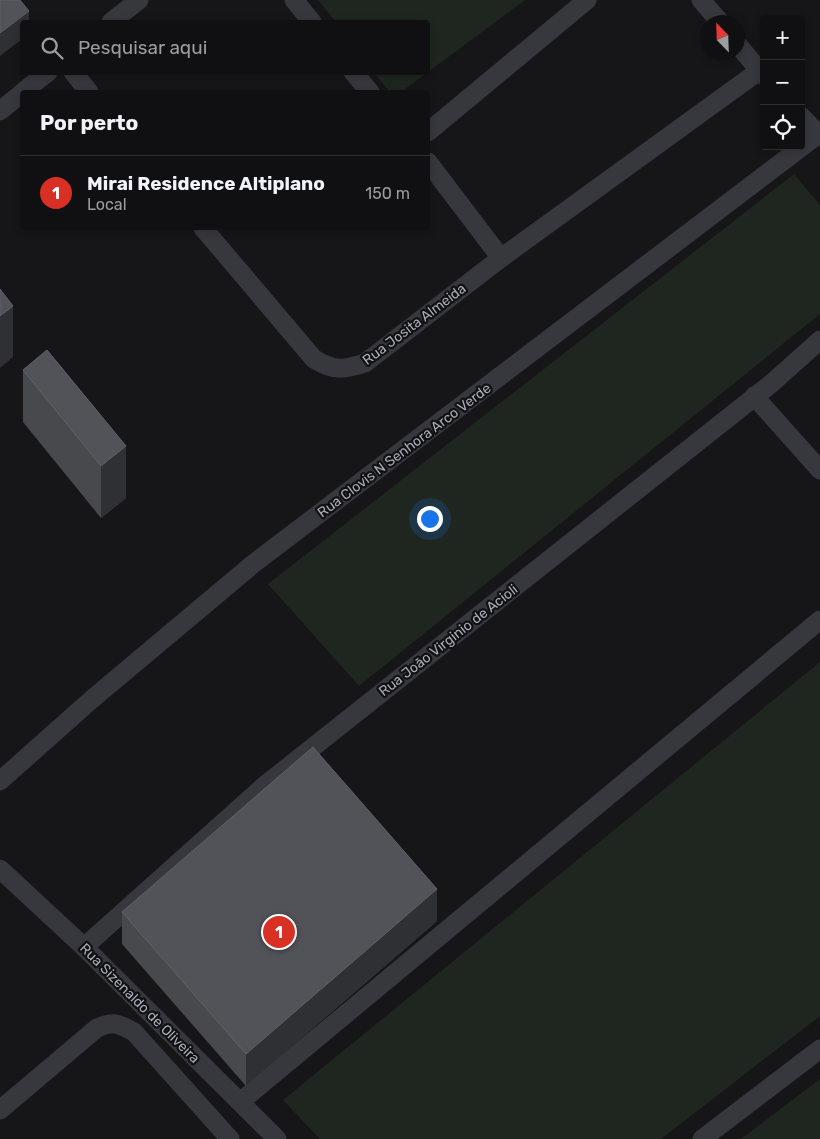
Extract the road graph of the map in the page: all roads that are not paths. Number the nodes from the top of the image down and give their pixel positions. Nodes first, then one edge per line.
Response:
1 (139, 0) edge
2 (294, 0) edge
3 (587, 0) edge
4 (701, 0) edge
5 (714, 15) edge
6 (114, 20) edge
7 (310, 20) edge
8 (745, 53) edge
9 (760, 72) edge
10 (44, 75) edge
11 (75, 75) edge
12 (356, 75) edge
13 (760, 75) edge
14 (27, 90) edge
15 (87, 90) edge
16 (368, 90) edge
17 (20, 95) edge
18 (0, 111) edge
19 (805, 120) edge
20 (430, 130) edge
21 (820, 134) edge
22 (430, 165) edge
23 (205, 230) edge
24 (501, 258) junction
25 (820, 340) edge
26 (754, 396) junction
27 (820, 470) edge
28 (820, 620) edge
29 (0, 781) edge
30 (0, 869) edge
31 (84, 947) junction
32 (820, 1049) edge
33 (240, 1102) junction
34 (0, 1110) edge
35 (230, 1139) edge
36 (277, 1139) edge
37 (702, 1139) edge

1 - 6 street
2 - 7 street
3 - 20 street
4 - 5 street
8 - 9 street
10 - 14 street
11 - 15 street
12 - 16 street
13 - 24 street, Rua Josita Almeida
17 - 18 street
19 - 21 street
21 - 29 street, Rua Clovis N Senhora Arco Verde
22 - 24 street
23 - 24 street, Rua Josita Almeida
25 - 26 street, Rua João Virginio de Acioli
26 - 27 street
26 - 31 street, Rua João Virginio de Acioli
28 - 33 street
30 - 31 street, Rua Sizenaldo de Oliveira
31 - 33 street, Rua Sizenaldo de Oliveira
32 - 37 street
33 - 36 street, Rua Sizenaldo de Oliveira
34 - 35 street

